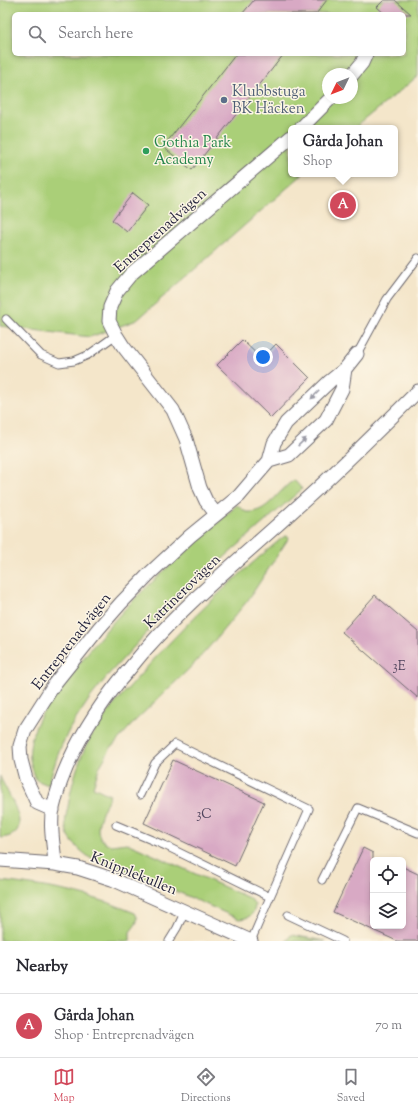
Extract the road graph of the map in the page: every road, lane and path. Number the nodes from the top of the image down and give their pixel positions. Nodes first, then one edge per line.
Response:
1 (365, 56) edge
2 (358, 68) edge
3 (325, 104) edge
4 (304, 125) edge
5 (288, 140) edge
6 (418, 258) edge
7 (6, 319) dead end
8 (116, 336) junction
9 (357, 354) joint
10 (345, 369) junction
11 (418, 391) edge
12 (269, 461) junction
13 (216, 514) junction
14 (140, 796) dead end
15 (53, 810) junction
16 (116, 825) dead end
17 (418, 834) edge
18 (0, 860) edge
19 (55, 864) junction
20 (322, 880) dead end
21 (270, 897) junction
22 (185, 911) junction
23 (288, 915) dead end
24 (169, 941) edge
25 (251, 941) edge
26 (344, 941) edge

1 - 2 street
3 - 4 street
5 - 8 street, Entreprenadvägen
6 - 9 lane
7 - 8 lane
8 - 13 street, Entreprenadvägen
9 - 10 street, Entreprenadvägen
10 -> 12 street, Entreprenadvägen
12 -> 10 street
11 - 15 street, Katrinerovägen
12 - 13 street, Entreprenadvägen
13 - 15 street, Entreprenadvägen
14 - 21 lane
15 - 19 street, Katrinerovägen
16 - 21 lane
17 - 20 lane
18 - 19 street, Knipplekullen
19 - 22 street, Knipplekullen
21 - 25 lane
22 - 24 lane, Knipplekullen
22 - 25 street, Knipplekullen
23 - 26 lane

